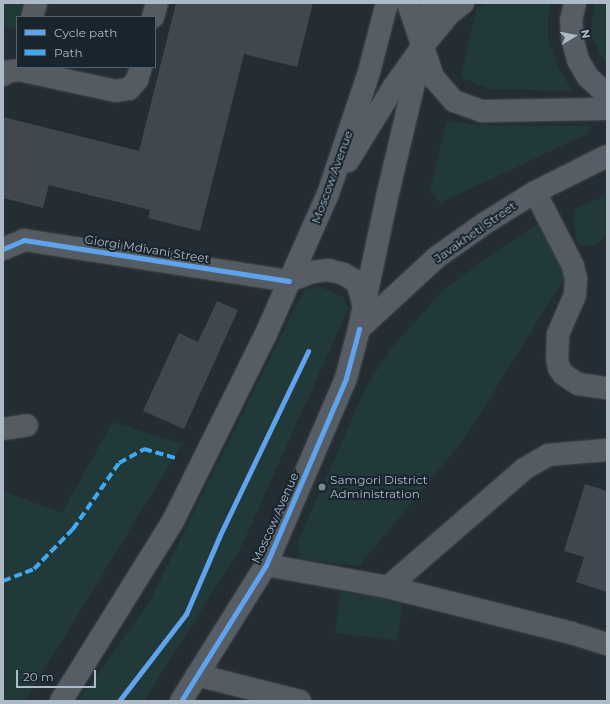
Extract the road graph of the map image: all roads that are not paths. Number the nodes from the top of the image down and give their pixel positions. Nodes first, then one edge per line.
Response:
1 (36, 3) edge
2 (157, 3) edge
3 (386, 3) edge
4 (408, 3) edge
5 (433, 3) edge
6 (463, 3) edge
7 (575, 3) edge
8 (32, 16) edge
9 (153, 16) edge
10 (422, 47) junction
11 (141, 68) edge
12 (14, 71) edge
13 (607, 95) edge
14 (607, 109) edge
15 (607, 156) edge
16 (535, 192) junction
17 (328, 194) junction
18 (3, 234) edge
19 (24, 240) junction
20 (3, 249) edge
21 (289, 281) junction
22 (364, 307) junction
23 (359, 329) junction
24 (607, 388) edge
25 (27, 425) dead end
26 (3, 429) edge
27 (607, 450) edge
28 (266, 565) junction
29 (388, 587) junction
30 (607, 644) edge
31 (198, 675) junction
32 (61, 701) edge
33 (180, 701) edge
34 (300, 701) edge

1 - 8 street
2 - 9 street
3 - 17 main road, Moscow Avenue
4 - 10 main road
5 - 10 main road, Moscow Avenue
6 - 10 main road
7 - 13 main road
10 - 14 main road
10 - 17 main road
10 - 22 main road, Moscow Avenue
11 - 12 street
15 - 16 main road, Javakheti Street
16 - 23 main road, Javakheti Street
16 - 24 street
17 - 21 main road, Moscow Avenue
18 - 19 street, Giorgi Mdivani Street
19 - 20 street
19 - 21 street, Giorgi Mdivani Street
21 - 22 main road
21 - 32 main road, Moscow Avenue
22 - 23 main road, Moscow Avenue
23 - 28 main road, Moscow Avenue
25 - 26 street
27 - 29 street
28 - 29 street
28 - 31 main road, Moscow Avenue
29 - 30 street
31 - 33 main road, Moscow Avenue
31 - 34 street

